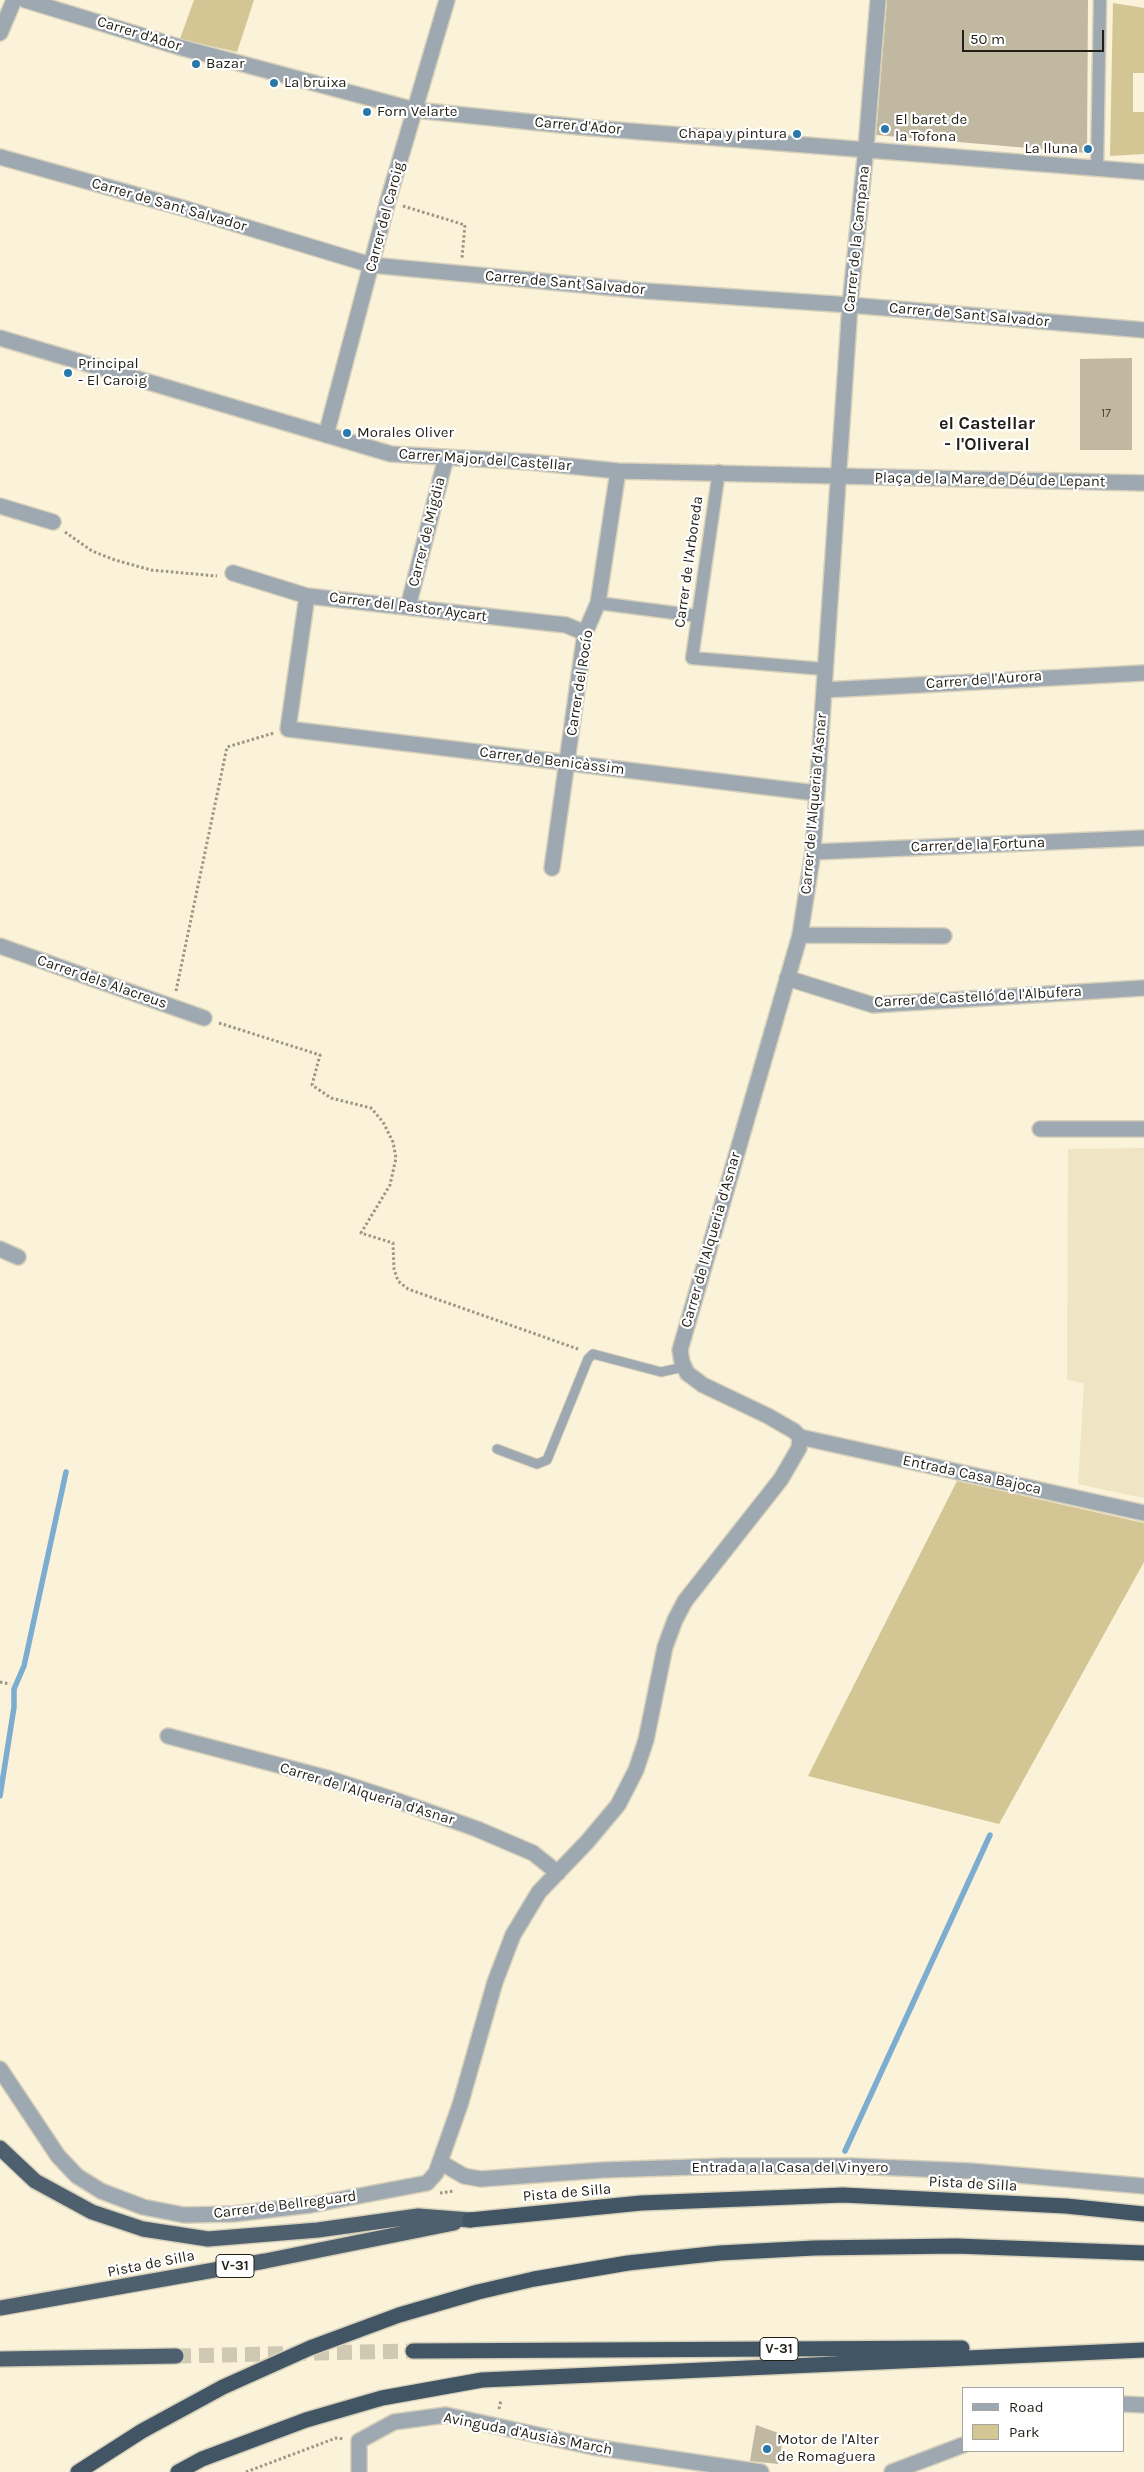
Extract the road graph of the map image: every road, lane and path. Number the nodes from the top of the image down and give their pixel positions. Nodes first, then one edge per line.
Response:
1 (14, 0) edge
2 (25, 0) edge
3 (447, 0) edge
4 (878, 0) edge
5 (1100, 0) edge
6 (0, 33) edge
7 (415, 110) junction
8 (866, 148) junction
9 (0, 157) edge
10 (1097, 169) junction
11 (1144, 172) edge
12 (403, 206) dead end
13 (462, 261) dead end
14 (371, 264) junction
15 (850, 305) junction
16 (1144, 330) edge
17 (0, 338) edge
18 (326, 434) junction
19 (446, 457) junction
20 (618, 470) junction
21 (719, 471) junction
22 (837, 477) junction
23 (1144, 483) edge
24 (0, 506) edge
25 (53, 522) joint
26 (233, 573) joint
27 (307, 596) junction
28 (598, 603) junction
29 (408, 607) junction
30 (698, 616) junction
31 (585, 633) junction
32 (824, 670) junction
33 (1144, 672) edge
34 (824, 690) junction
35 (288, 729) junction
36 (568, 763) junction
37 (816, 793) junction
38 (1144, 838) edge
39 (813, 852) junction
40 (552, 868) dead end
41 (800, 935) junction
42 (944, 936) dead end
43 (0, 946) edge
44 (786, 978) junction
45 (1144, 988) edge
46 (172, 1006) junction
47 (204, 1018) joint
48 (1040, 1129) dead end
49 (1144, 1129) edge
50 (0, 1249) edge
51 (18, 1257) dead end
52 (593, 1354) junction
53 (684, 1367) junction
54 (800, 1437) junction
55 (497, 1449) dead end
56 (1144, 1513) edge
57 (0, 1682) edge
58 (10, 1684) dead end
59 (168, 1736) dead end
60 (558, 1872) junction
61 (0, 2069) edge
62 (0, 2148) edge
63 (440, 2162) junction
64 (1144, 2186) edge
65 (1144, 2214) edge
66 (470, 2220) junction
67 (1144, 2253) edge
68 (0, 2308) edge
69 (1144, 2349) edge
70 (413, 2351) tunnel mouth
71 (176, 2356) tunnel mouth
72 (0, 2359) edge
73 (1124, 2404) edge
74 (1144, 2405) edge
75 (358, 2441) junction
76 (962, 2445) edge
77 (78, 2472) edge
78 (178, 2472) edge
79 (246, 2472) edge
80 (359, 2472) edge
81 (760, 2472) edge
82 (892, 2472) edge

1 - 6 street
2 - 7 street, Carrer d'Ador
3 - 7 street, Carrer del Caroig
4 - 8 street, Carrer de la Campana
5 - 10 street
7 - 8 street, Carrer d'Ador
7 - 14 street, Carrer del Caroig
8 - 10 street, Carrer d'Ador
8 - 15 street, Carrer de la Campana
9 - 14 street, Carrer de Sant Salvador
10 - 11 street, Carrer d'Ador
12 - 13 path
14 - 15 street, Carrer de Sant Salvador
14 - 18 street, Carrer del Caroig
15 - 16 street, Carrer de Sant Salvador
15 - 22 street, Carrer de la Campana
17 - 18 street, Carrer Major del Castellar
18 - 19 street, Carrer Major del Castellar
19 - 20 street, Carrer Major del Castellar
19 - 29 street, Carrer de Migdia
20 - 21 street, Carrer Major del Castellar
20 - 28 street, Carrer del Rocío
21 - 22 street, Carrer Major del Castellar
21 - 30 street, Carrer de l'Arboreda
22 - 23 street, Plaça de la Mare de Déu de Lepant
22 - 32 street, Carrer de l'Alqueria d'Asnar
24 - 25 street
25 - 26 path
26 - 27 street, Carrer del Pastor Aycart
27 - 29 street, Carrer del Pastor Aycart
27 - 35 street
28 - 30 street
28 - 31 street, Carrer del Rocío
29 - 31 street, Carrer del Pastor Aycart
30 - 32 street, Carrer de l'Arboreda
31 - 36 street, Carrer del Rocío
32 - 34 street, Carrer de l'Alqueria d'Asnar
33 - 34 street, Carrer de l'Aurora
34 - 37 street, Carrer de l'Alqueria d'Asnar
35 - 36 street, Carrer de Benicàssim
35 - 46 path
36 - 37 street, Carrer de Benicàssim
36 - 40 street, Carrer del Rocío
37 - 39 street, Carrer de l'Alqueria d'Asnar
38 - 39 street, Carrer de la Fortuna
39 - 41 street, Carrer de l'Alqueria d'Asnar
41 - 42 street
41 - 44 street, Carrer de l'Alqueria d'Asnar
43 - 46 street, Carrer dels Alacreus
44 - 45 street, Carrer de Castelló de l'Albufera
44 - 53 street, Carrer de l'Alqueria d'Asnar
46 - 47 street, Carrer dels Alacreus
47 - 52 path
48 - 49 street
50 - 51 street
52 - 53 lane
52 - 55 lane
53 - 54 street
54 - 56 street, Entrada Casa Bajoca
54 - 60 street
57 - 58 path
59 - 60 street, Carrer de l'Alqueria d'Asnar
60 - 63 street
61 - 63 street, Carrer de Bellreguard
62 - 66 highway
63 - 64 street, Entrada a la Casa del Vinyero
65 - 66 highway, Pista de Silla / V-31
66 - 68 highway, Pista de Silla / V-31
67 - 77 highway
69 - 70 highway, V-31
69 - 78 highway
71 - 72 highway
73 - 74 street
75 - 79 path
75 - 80 street
75 - 81 street, Avinguda d'Ausiàs March
76 - 82 street

